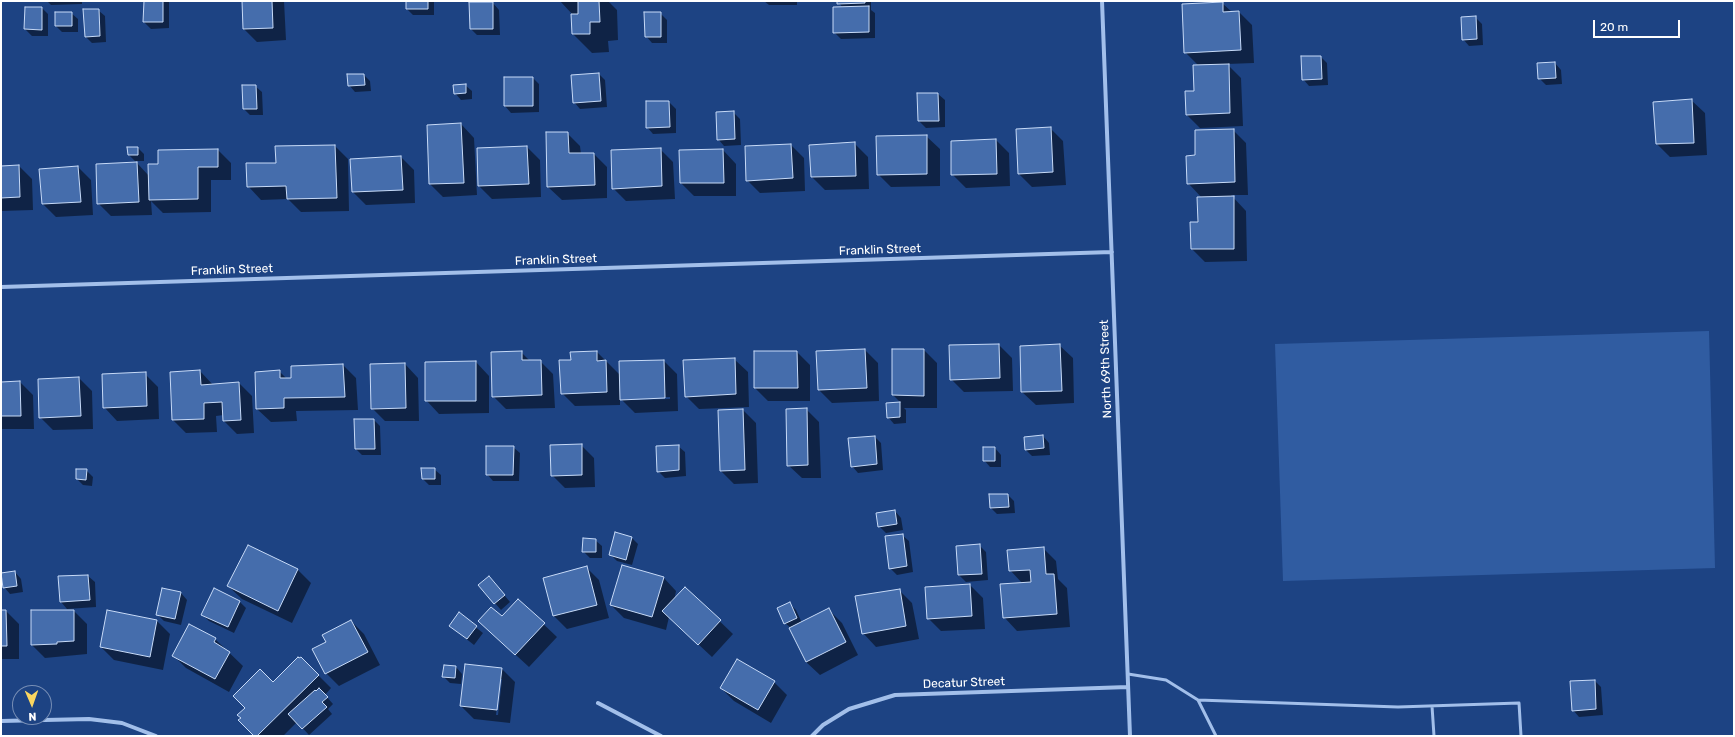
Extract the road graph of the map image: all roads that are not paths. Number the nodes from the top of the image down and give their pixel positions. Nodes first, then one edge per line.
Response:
1 (1102, 1) edge
2 (1112, 252) junction
3 (1, 287) edge
4 (1128, 674) junction
5 (1128, 687) junction
6 (1198, 700) junction
7 (598, 703) dead end
8 (1432, 706) junction
9 (1, 720) edge
10 (156, 736) edge
11 (661, 736) edge
12 (812, 736) edge
13 (1130, 736) edge
14 (1216, 736) edge
15 (1434, 736) edge
16 (1521, 736) edge

1 - 2 street, North 69th Street
2 - 3 street, Franklin Street
2 - 4 street, North 69th Street
4 - 5 street, North 69th Street
4 - 6 lane
5 - 12 street, Decatur Street
5 - 13 street, North 69th Street
6 - 8 lane
6 - 14 lane
7 - 11 street
8 - 15 lane
8 - 16 lane
9 - 10 street

